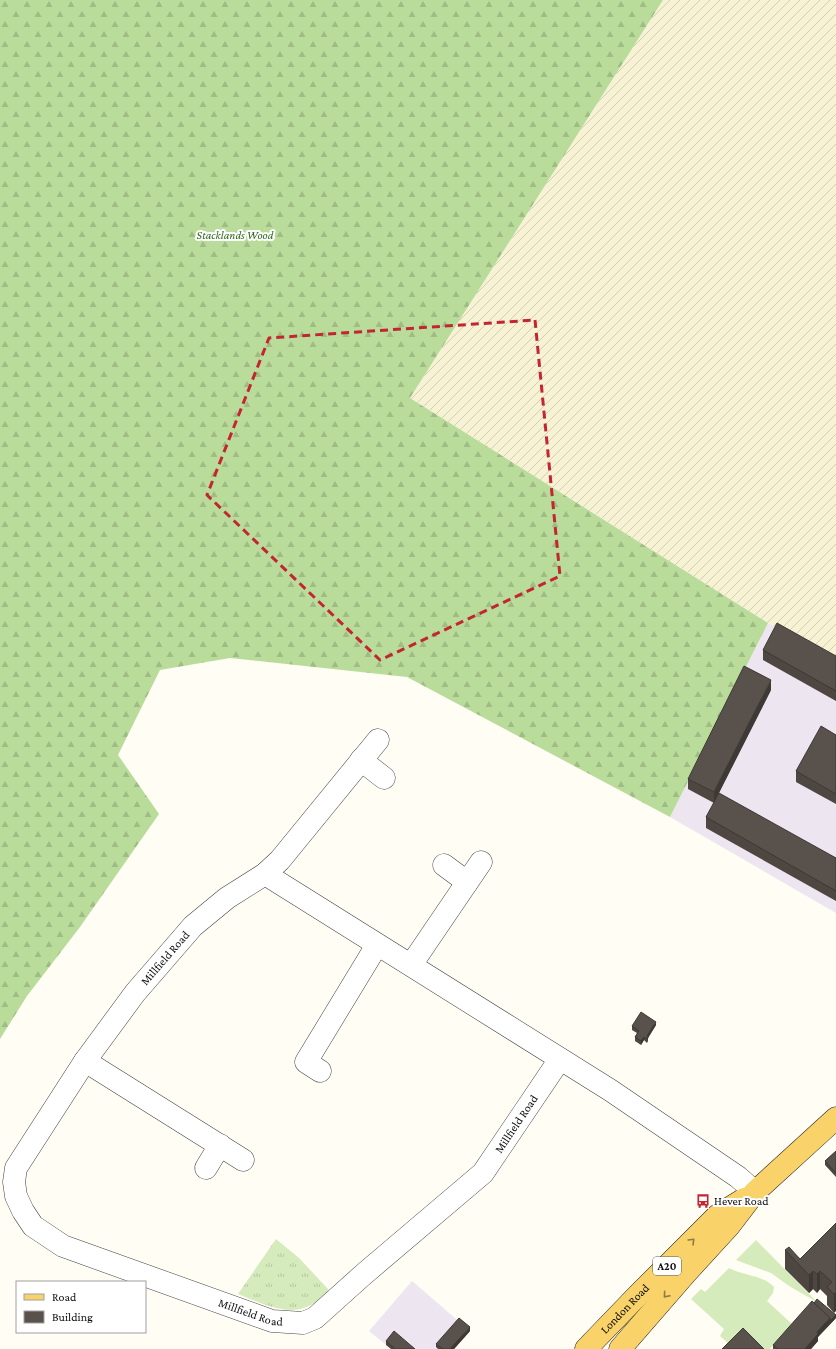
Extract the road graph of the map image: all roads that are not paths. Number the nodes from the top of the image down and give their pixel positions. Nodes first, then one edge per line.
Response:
1 (378, 740) dead end
2 (361, 760) junction
3 (384, 778) dead end
4 (481, 862) dead end
5 (444, 864) dead end
6 (265, 874) junction
7 (467, 882) junction
8 (377, 945) junction
9 (411, 965) junction
10 (560, 1058) junction
11 (85, 1061) junction
12 (320, 1071) dead end
13 (836, 1118) edge
14 (220, 1145) junction
15 (243, 1160) dead end
16 (206, 1168) dead end
17 (755, 1192) junction
18 (586, 1349) edge
19 (620, 1349) edge

1 - 2 street, Millfield Road
2 - 3 street
2 - 6 street, Millfield Road
4 - 7 street
5 - 7 street
6 - 8 street
6 - 11 street, Millfield Road
7 - 9 street
8 - 9 street
8 - 12 street
9 - 10 street
10 - 11 street, Millfield Road
10 - 17 street
11 - 14 street
13 - 17 main road, London Road / A20
14 - 15 street
14 - 16 street
18 -> 17 main road, London Road / A20
17 -> 19 main road, London Road / A20

